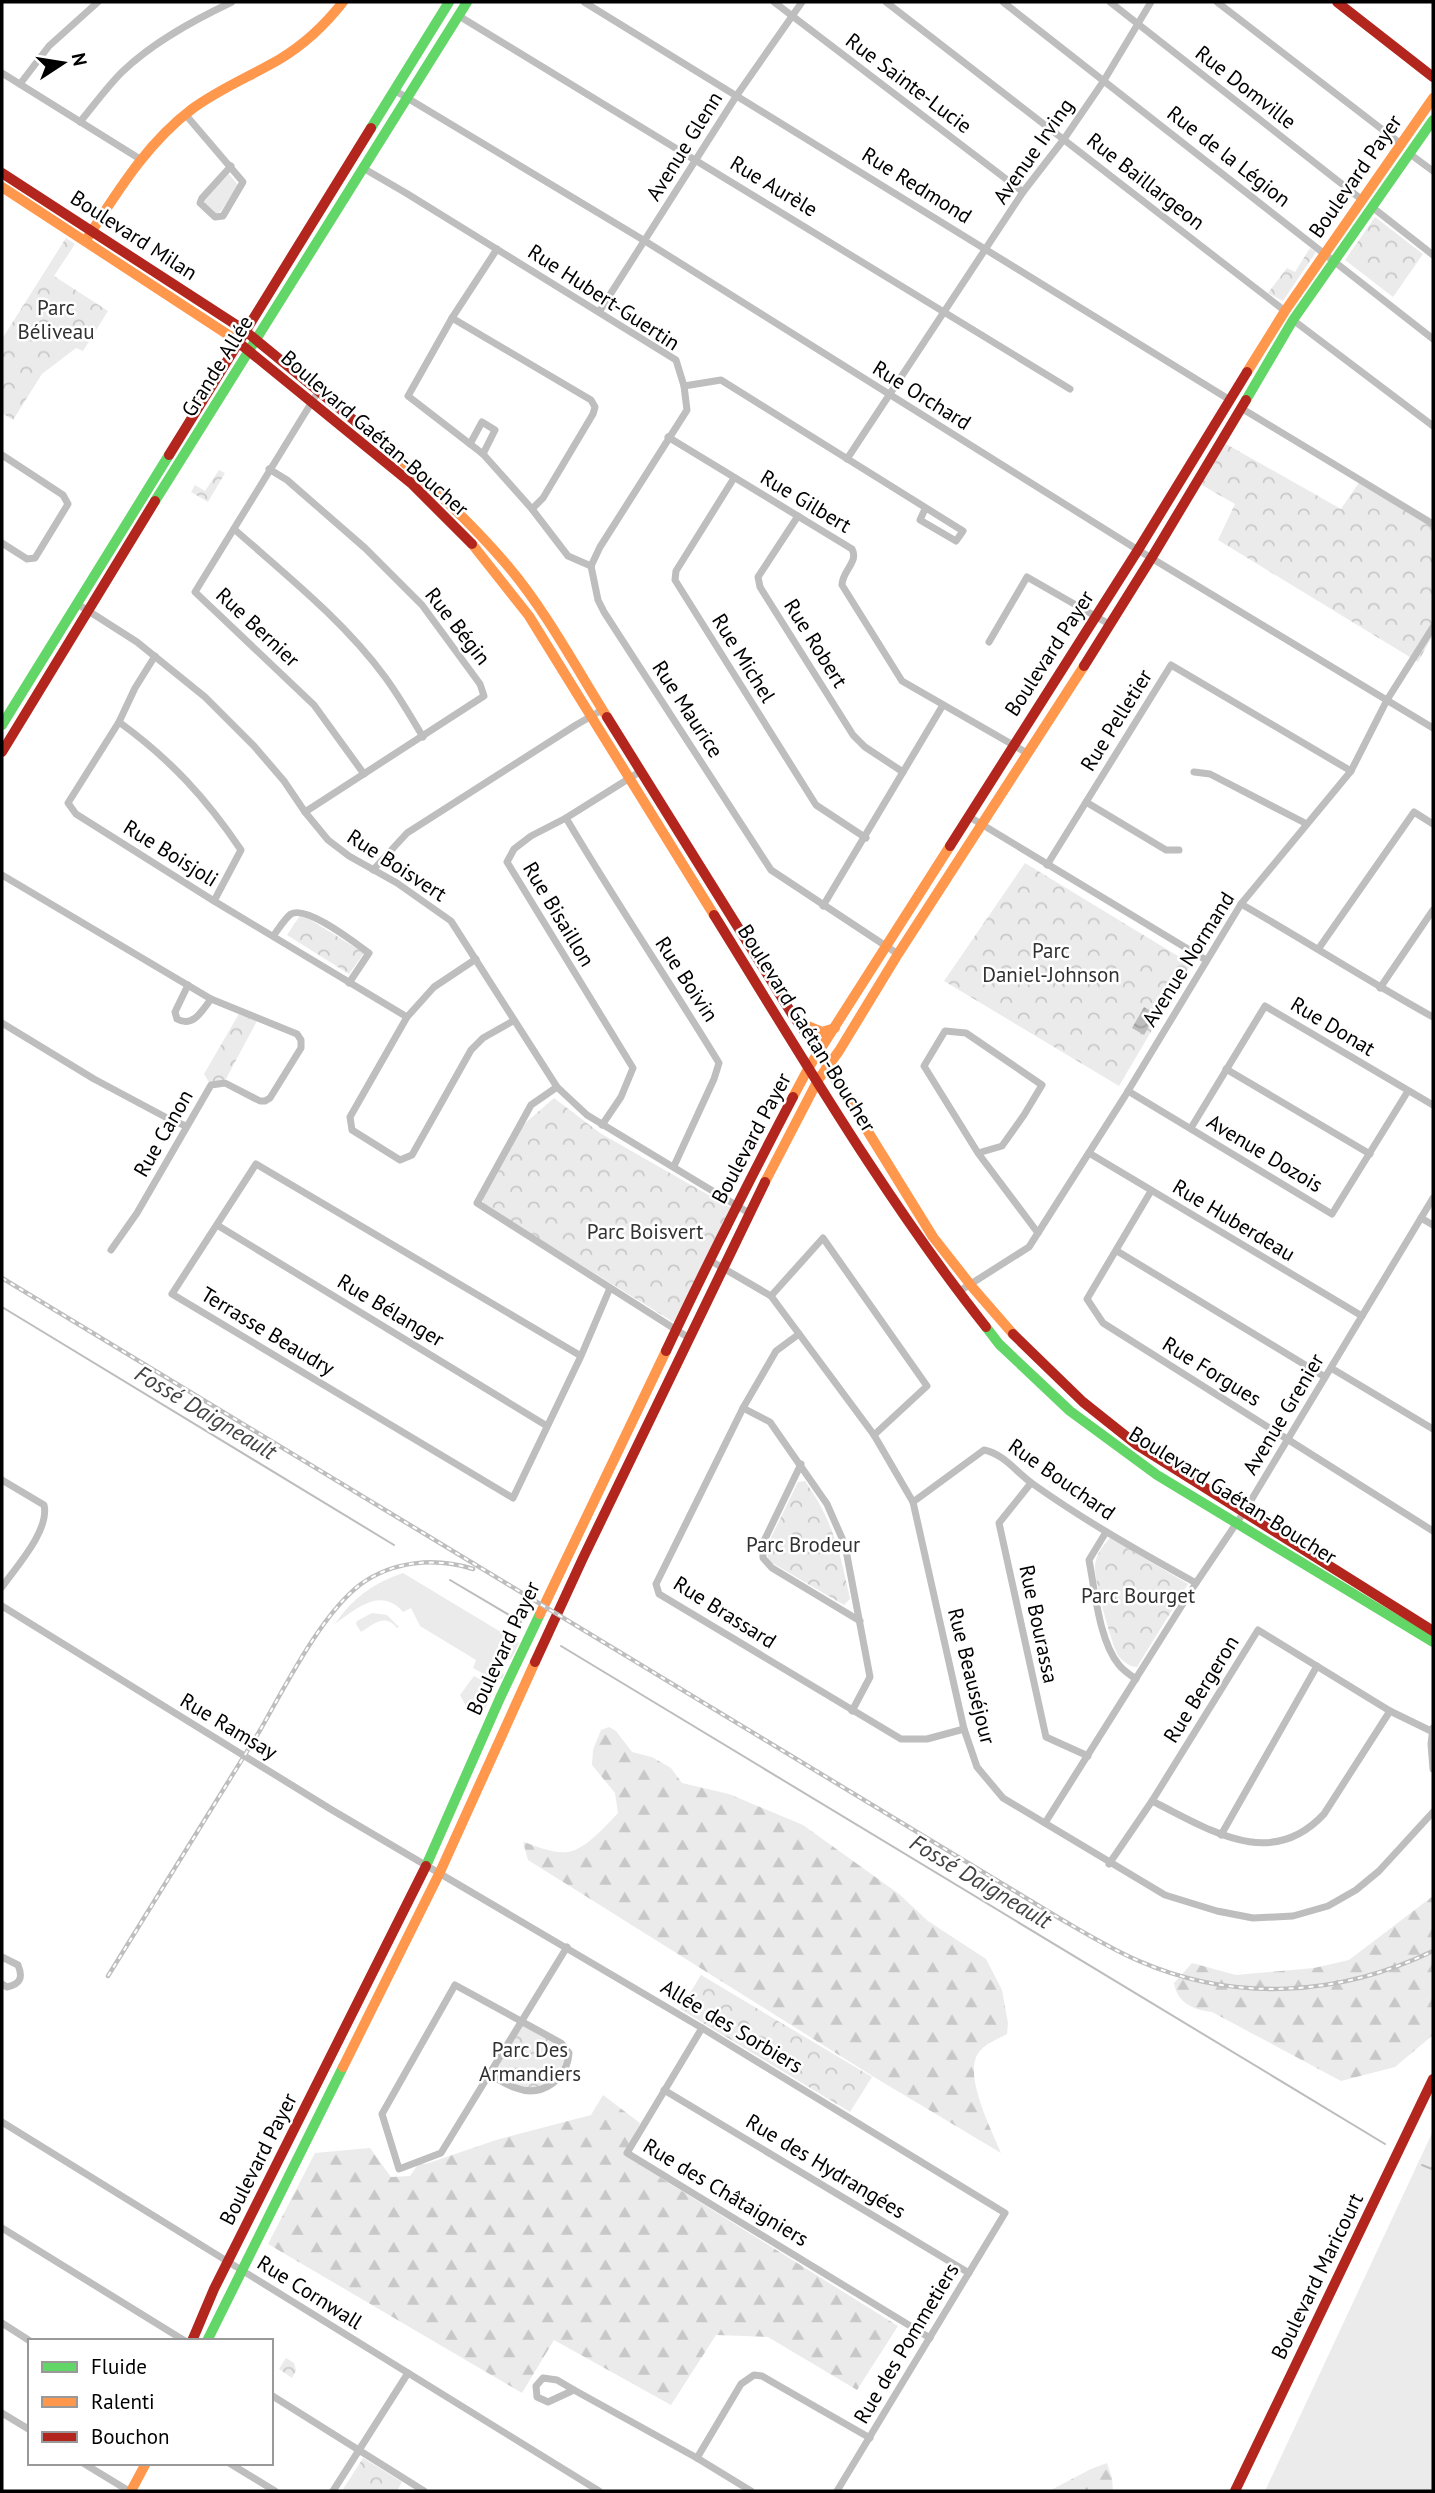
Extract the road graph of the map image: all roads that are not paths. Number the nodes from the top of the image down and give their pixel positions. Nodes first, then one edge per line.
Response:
1 (98, 2) edge
2 (232, 2) edge
3 (343, 2) edge
4 (449, 2) edge
5 (467, 2) edge
6 (584, 2) edge
7 (774, 2) edge
8 (802, 2) edge
9 (886, 2) edge
10 (1003, 2) edge
11 (1110, 2) edge
12 (1151, 2) edge
13 (1217, 2) edge
14 (1336, 2) edge
15 (459, 16) junction
16 (792, 16) junction
17 (1138, 23) junction
18 (2, 73) edge
19 (1433, 77) edge
20 (1103, 82) junction
21 (20, 84) junction
22 (394, 90) junction
23 (737, 95) junction
24 (407, 98) junction
25 (1433, 98) edge
26 (185, 114) junction
27 (1433, 120) edge
28 (80, 122) junction
29 (1064, 139) junction
30 (1401, 144) junction
31 (1410, 154) junction
32 (140, 159) junction
33 (696, 159) junction
34 (231, 166) junction
35 (363, 168) junction
36 (1433, 171) edge
37 (2, 173) edge
38 (2, 187) edge
39 (1023, 192) junction
40 (1361, 199) junction
41 (1372, 207) junction
42 (92, 231) junction
43 (85, 241) junction
44 (645, 242) junction
45 (496, 248) junction
46 (987, 249) junction
47 (1325, 252) junction
48 (1433, 255) edge
49 (1333, 261) junction
50 (1285, 311) junction
51 (599, 312) junction
52 (946, 312) junction
53 (452, 317) junction
54 (1293, 320) junction
55 (244, 330) junction
56 (1433, 339) edge
57 (256, 340) junction
58 (238, 341) junction
59 (250, 350) junction
60 (684, 386) junction
61 (1070, 388) dead end
62 (318, 392) junction
63 (889, 395) junction
64 (1230, 400) junction
65 (311, 401) junction
66 (1241, 408) junction
67 (1433, 426) edge
68 (668, 436) junction
69 (470, 444) junction
70 (482, 454) junction
71 (2, 455) edge
72 (847, 459) junction
73 (269, 469) junction
74 (734, 478) junction
75 (532, 509) junction
76 (925, 509) junction
77 (797, 516) junction
78 (1433, 524) edge
79 (234, 529) junction
80 (2, 543) edge
81 (1138, 550) junction
82 (1152, 557) junction
83 (591, 566) junction
84 (76, 603) junction
85 (87, 611) junction
86 (1095, 617) junction
87 (1110, 624) junction
88 (1433, 627) edge
89 (989, 642) dead end
90 (155, 656) junction
91 (1387, 701) junction
92 (943, 705) junction
93 (603, 710) junction
94 (590, 717) junction
95 (119, 722) junction
96 (2, 725) edge
97 (1433, 729) edge
98 (423, 737) junction
99 (1012, 746) junction
100 (2, 752) edge
101 (1027, 753) junction
102 (641, 771) junction
103 (1351, 771) junction
104 (903, 772) junction
105 (1194, 772) dead end
106 (364, 774) junction
107 (629, 779) junction
108 (1086, 802) junction
109 (304, 812) junction
110 (968, 817) junction
111 (566, 818) junction
112 (1306, 824) junction
113 (1433, 824) edge
114 (983, 825) junction
115 (866, 838) junction
116 (1179, 850) dead end
117 (1047, 865) junction
118 (373, 870) junction
119 (2, 875) edge
120 (214, 901) junction
121 (1241, 904) junction
122 (823, 906) junction
123 (1433, 910) edge
124 (739, 929) junction
125 (274, 936) junction
126 (728, 936) junction
127 (888, 946) junction
128 (1319, 948) junction
129 (898, 954) junction
130 (476, 959) junction
131 (1206, 960) junction
132 (349, 983) junction
133 (188, 985) junction
134 (1380, 988) junction
135 (211, 999) junction
136 (407, 1017) junction
137 (1433, 1017) edge
138 (513, 1021) junction
139 (2, 1023) edge
140 (799, 1023) junction
141 (835, 1028) junction
142 (819, 1052) junction
143 (828, 1066) junction
144 (809, 1067) junction
145 (1226, 1069) junction
146 (818, 1080) junction
147 (557, 1087) junction
148 (1128, 1091) junction
149 (1408, 1091) junction
150 (1433, 1105) edge
151 (602, 1125) junction
152 (186, 1126) junction
153 (1191, 1128) junction
154 (772, 1137) junction
155 (785, 1143) junction
156 (978, 1153) junction
157 (1089, 1153) junction
158 (1370, 1154) junction
159 (674, 1166) junction
160 (1151, 1191) junction
161 (1433, 1198) edge
162 (736, 1205) junction
163 (750, 1213) junction
164 (1421, 1218) junction
165 (217, 1225) junction
166 (1433, 1225) edge
167 (1038, 1233) junction
168 (111, 1250) dead end
169 (1117, 1251) junction
170 (712, 1261) junction
171 (724, 1269) junction
172 (971, 1284) junction
173 (610, 1289) junction
174 (958, 1292) junction
175 (772, 1296) junction
176 (1362, 1317) junction
177 (676, 1329) junction
178 (799, 1334) junction
179 (689, 1338) junction
180 (581, 1356) junction
181 (1331, 1368) junction
182 (1325, 1377) junction
183 (743, 1408) junction
184 (547, 1426) junction
185 (1433, 1429) edge
186 (874, 1435) junction
187 (1288, 1439) junction
188 (801, 1464) junction
189 (2, 1480) edge
190 (1031, 1483) junction
191 (912, 1502) junction
192 (1244, 1512) junction
193 (1236, 1522) junction
194 (1433, 1531) edge
195 (1106, 1532) junction
196 (577, 1538) junction
197 (589, 1545) junction
198 (1196, 1583) junction
199 (2, 1587) edge
200 (2, 1606) edge
201 (860, 1621) junction
202 (1433, 1631) edge
203 (1433, 1642) edge
204 (1317, 1666) junction
205 (1136, 1679) junction
206 (852, 1711) junction
207 (1390, 1711) junction
208 (964, 1729) junction
209 (1432, 1729) edge
210 (1088, 1756) junction
211 (1433, 1769) edge
212 (1152, 1801) junction
213 (1433, 1812) edge
214 (1045, 1824) junction
215 (1221, 1835) junction
216 (1109, 1864) junction
217 (427, 1865) junction
218 (440, 1872) junction
219 (568, 1948) junction
220 (2, 1957) edge
221 (2, 1984) edge
222 (521, 2021) junction
223 (702, 2028) junction
224 (490, 2075) junction
225 (1433, 2079) edge
226 (664, 2090) junction
227 (2, 2123) edge
228 (1005, 2213) joint
229 (2, 2228) edge
230 (228, 2262) junction
231 (242, 2270) junction
232 (969, 2273) junction
233 (2, 2323) edge
234 (930, 2338) junction
235 (182, 2339) edge
236 (193, 2339) edge
237 (208, 2339) edge
238 (28, 2340) edge
239 (408, 2373) junction
240 (574, 2390) junction
241 (273, 2396) edge
242 (2, 2413) edge
243 (28, 2429) edge
244 (870, 2438) junction
245 (357, 2451) junction
246 (697, 2458) junction
247 (86, 2465) edge
248 (145, 2465) edge
249 (232, 2465) edge
250 (130, 2491) edge
251 (275, 2491) edge
252 (333, 2491) edge
253 (424, 2491) edge
254 (599, 2491) edge
255 (751, 2491) edge
256 (837, 2491) edge
257 (1235, 2491) edge

1 - 21 street
2 - 28 street
3 - 26 street
4 - 22 street, Grande Allée
5 - 15 street, Grande Allée
6 - 23 street, Rue Redmond
7 - 16 street, Rue Sainte-Lucie
8 - 16 street, Avenue Glenn
9 - 29 street, Rue Baillargeon
10 - 20 street, Rue de la Légion
11 - 17 street, Rue Domville
12 - 17 street, Avenue Irving
13 - 30 street
14 - 19 street
15 - 24 street, Grande Allée
15 - 33 street, Rue Aurèle
16 - 23 street, Avenue Glenn
16 - 39 street, Rue Sainte-Lucie
17 - 20 street, Avenue Irving
17 - 40 street, Rue Domville
18 - 21 street
20 - 29 street, Avenue Irving
20 - 47 street, Rue de la Légion
21 - 28 street
22 - 24 street, Rue Orchard
22 - 55 street, Grande Allée
23 - 33 street, Avenue Glenn
23 - 46 street, Rue Redmond
24 - 35 street, Grande Allée
24 - 44 street, Rue Orchard
25 - 30 street, Boulevard Payer
26 - 32 street
26 - 34 street
27 - 31 street, Boulevard Payer
28 - 32 street
29 - 39 street, Avenue Irving
29 - 50 street, Rue Baillargeon
30 - 40 street, Boulevard Payer
31 - 36 street
31 - 41 street, Boulevard Payer
32 - 42 street
33 - 44 street, Avenue Glenn
33 - 52 street, Rue Aurèle
34 - 34 street
35 - 45 street, Rue Hubert-Guertin
35 - 57 street, Grande Allée
37 - 42 street, Boulevard Milan
38 - 43 street, Boulevard Milan
39 - 46 street, Avenue Irving
40 - 47 street, Boulevard Payer
41 - 48 street
41 - 49 street, Boulevard Payer
42 - 43 street
42 - 55 street, Boulevard Milan
43 - 58 street, Boulevard Milan
44 - 51 street, Avenue Glenn
44 - 63 street, Rue Orchard
45 - 51 street, Rue Hubert-Guertin
45 - 53 street
46 - 52 street, Avenue Irving
46 - 64 street, Rue Redmond
47 - 49 street, Rue de la Légion
47 - 50 street, Boulevard Payer
49 - 54 street, Boulevard Payer
49 - 56 street, Rue de la Légion
50 - 64 street, Boulevard Payer
51 - 60 street, Rue Hubert-Guertin
52 - 61 street, Rue Aurèle
52 - 63 street, Avenue Irving
53 - 69 street
53 - 75 street
54 - 66 street, Boulevard Payer
54 - 67 street
55 - 57 street, Boulevard Gaétan-Boucher
55 - 58 street, Grande Allée
57 - 59 street, Grande Allée
57 - 62 street, Boulevard Gaétan-Boucher
58 - 59 street, Boulevard Gaétan-Boucher
58 - 84 street, Grande Allée
59 - 65 street, Boulevard Gaétan-Boucher
59 - 85 street, Grande Allée
60 - 68 street
60 - 72 street
62 - 65 street, Rue Bernier
62 - 93 street, Boulevard Gaétan-Boucher
63 - 72 street, Avenue Irving
63 - 81 street, Rue Orchard
64 - 81 street, Boulevard Payer
65 - 73 street, Rue Bernier
65 - 94 street, Boulevard Gaétan-Boucher
66 - 78 street
66 - 82 street, Boulevard Payer
68 - 74 street, Rue Gilbert
68 - 83 street
69 - 70 street
69 - 70 street
70 - 75 street
71 - 80 street
72 - 76 street
73 - 79 street, Rue Bernier
73 - 98 street, Rue Bégin
74 - 77 street, Rue Gilbert
74 - 115 street, Rue Michel
75 - 83 street
76 - 76 street
77 - 92 street, Rue Gilbert
77 - 104 street, Rue Robert
79 - 98 street
79 - 106 street, Rue Bernier
81 - 82 street, Rue Orchard
81 - 86 street, Boulevard Payer
82 - 87 street, Boulevard Payer
82 - 91 street, Rue Orchard
83 - 122 street, Rue Maurice
84 - 85 street, Rue Boisvert
84 - 96 street, Grande Allée
85 - 90 street, Rue Boisvert
85 - 100 street, Grande Allée
86 - 87 street
86 - 89 street
86 - 99 street, Boulevard Payer
87 - 101 street, Boulevard Payer
88 - 91 street, Avenue Normand
90 - 95 street, Rue Boisjoli
90 - 109 street, Rue Boisvert
91 - 97 street, Rue Orchard
91 - 103 street, Avenue Normand
92 - 99 street, Rue Gilbert
92 - 104 street
93 - 94 street
93 - 102 street, Boulevard Gaétan-Boucher
94 - 107 street, Boulevard Gaétan-Boucher
94 - 118 street
95 - 120 street
95 - 120 street, Rue Boisjoli
98 - 106 street, Rue Bégin
99 - 101 street, Rue Gilbert
99 - 110 street, Boulevard Payer
101 - 114 street, Boulevard Payer
102 - 107 street, Rue Bisaillon
102 - 124 street, Boulevard Gaétan-Boucher
103 - 108 street, Rue Pelletier
103 - 112 street, Avenue Normand
104 - 115 street
105 - 112 street
106 - 109 street, Rue Bégin
107 - 111 street, Rue Bisaillon
107 - 126 street, Boulevard Gaétan-Boucher
108 - 116 street
108 - 117 street, Rue Pelletier
109 - 118 street, Rue Boisvert
110 - 114 street
110 - 127 street, Boulevard Payer
111 - 151 street, Rue Bisaillon
111 - 159 street, Rue Boivin
112 - 121 street, Avenue Normand
113 - 128 street
114 - 117 street
114 - 129 street, Boulevard Payer
115 - 122 street
117 - 131 street
118 - 130 street, Rue Boisvert
119 - 133 street, Rue Canon
120 - 125 street, Rue Boisjoli
121 - 128 street
121 - 131 street, Avenue Normand
122 - 127 street, Rue Maurice
123 - 134 street
124 - 126 street
124 - 140 street, Boulevard Gaétan-Boucher
125 - 132 street, Rue Boisjoli
125 - 132 street
126 - 144 street, Boulevard Gaétan-Boucher
127 - 129 street, Rue Maurice
127 - 141 street, Boulevard Payer
128 - 134 street
129 - 143 street, Boulevard Payer
130 - 136 street
130 - 138 street, Rue Boisvert
131 - 148 street, Avenue Normand
132 - 136 street, Rue Boisjoli
133 - 135 street, Rue Canon
133 - 135 street
134 - 137 street
135 - 152 street, Rue Canon
136 - 138 street
138 - 147 street, Rue Boisvert
139 - 152 street
140 - 141 street
140 - 142 street, Boulevard Gaétan-Boucher
141 - 142 street, Boulevard Payer
142 - 143 street, Boulevard Gaétan-Boucher
142 - 144 street, Boulevard Payer
143 - 146 street, Boulevard Payer
143 - 172 street, Boulevard Gaétan-Boucher
144 - 146 street, Boulevard Gaétan-Boucher
144 - 154 street, Boulevard Payer
145 - 149 street, Rue Donat
145 - 153 street, Rue Donat
145 - 158 street
146 - 155 street, Boulevard Payer
146 - 174 street, Boulevard Gaétan-Boucher
147 - 151 street, Rue Boisvert
147 - 173 street
148 - 153 street, Avenue Dozois
148 - 157 street, Avenue Normand
149 - 150 street, Rue Donat
149 - 158 street, Avenue Dozois
151 - 159 street, Rue Boisvert
152 - 168 street, Rue Canon
153 - 158 street, Avenue Dozois
154 - 155 street
154 - 162 street, Boulevard Payer
155 - 163 street, Boulevard Payer
156 - 156 street
156 - 167 street
157 - 160 street, Rue Huberdeau
157 - 167 street, Avenue Normand
159 - 162 street, Rue Boisvert
160 - 169 street, Rue Forgues
160 - 176 street, Rue Huberdeau
161 - 164 street, Avenue Grenier
162 - 163 street, Rue Boisvert
162 - 170 street, Boulevard Payer
163 - 171 street, Boulevard Payer
164 - 166 street
164 - 176 street, Avenue Grenier
165 - 180 street, Terrasse Beaudry
165 - 184 street, Rue Bélanger
165 - 184 street, Terrasse Beaudry
167 - 172 street, Avenue Normand
169 - 182 street
169 - 187 street, Rue Forgues
170 - 171 street, Rue Beauséjour
170 - 177 street, Boulevard Payer
171 - 175 street, Rue Beauséjour
171 - 179 street, Boulevard Payer
172 - 174 street, Avenue Normand
172 - 192 street, Boulevard Gaétan-Boucher
173 - 177 street
173 - 180 street
174 - 193 street, Boulevard Gaétan-Boucher
175 - 178 street, Rue Beauséjour
175 - 186 street
176 - 181 street, Avenue Grenier
177 - 179 street
177 - 196 street, Boulevard Payer
178 - 183 street, Rue Brassard
178 - 186 street, Rue Beauséjour
179 - 197 street, Boulevard Payer
180 - 184 street
181 - 182 street, Avenue Grenier
181 - 185 street
182 - 187 street, Avenue Grenier
183 - 188 street
183 - 206 street, Rue Brassard
186 - 191 street, Rue Beauséjour
187 - 192 street, Avenue Grenier
187 - 194 street, Rue Forgues
188 - 201 street
188 - 201 street
189 - 199 street
190 - 191 street, Rue Bouchard
190 - 195 street, Rue Bouchard
190 - 210 street, Rue Bourassa
191 - 208 street, Rue Beauséjour
192 - 193 street, Avenue Grenier
192 - 202 street, Boulevard Gaétan-Boucher
193 - 198 street, Avenue Grenier
193 - 203 street, Boulevard Gaétan-Boucher
195 - 198 street, Rue Bouchard
195 - 205 street
196 - 197 street
196 - 217 street, Boulevard Payer
197 - 218 street, Boulevard Payer
198 - 205 street, Avenue Grenier
200 - 217 street, Rue Ramsay
201 - 206 street
204 - 207 street, Rue Bergeron
204 - 212 street, Rue Bergeron
204 - 215 street
205 - 210 street, Avenue Grenier
206 - 208 street, Rue Brassard
207 - 209 street, Rue Bergeron
207 - 215 street
208 - 214 street, Rue Beauséjour
209 - 211 street
210 - 214 street, Avenue Grenier
212 - 215 street
212 - 216 street, Rue Bergeron
213 - 216 street, Rue Beauséjour
214 - 216 street, Rue Beauséjour
217 - 218 street, Rue Ramsay
217 - 230 street, Boulevard Payer
218 - 219 street, Allée des Sorbiers
218 - 231 street, Boulevard Payer
219 - 222 street
219 - 223 street, Allée des Sorbiers
220 - 221 street
222 - 224 street
222 - 224 street
222 - 224 street
223 - 226 street, Rue des Châtaigniers
223 - 228 street, Allée des Sorbiers
225 - 257 street, Boulevard Maricourt
226 - 232 street, Rue des Hydrangées
226 - 234 street, Rue des Châtaigniers
227 - 230 street, Rue Cornwall
228 - 232 street, Rue des Pommetiers
229 - 235 street
230 - 231 street, Rue Cornwall
230 - 236 street, Boulevard Payer
231 - 237 street, Boulevard Payer
231 - 239 street, Rue Cornwall
232 - 234 street, Rue des Pommetiers
233 - 238 street
234 - 244 street, Rue des Pommetiers
239 - 245 street
239 - 254 street, Rue Cornwall
240 - 240 street
240 - 246 street
241 - 245 street
242 - 243 street
244 - 246 street
244 - 256 street, Rue des Pommetiers
245 - 252 street
245 - 253 street
246 - 255 street
247 - 250 street
248 - 250 street
249 - 251 street

